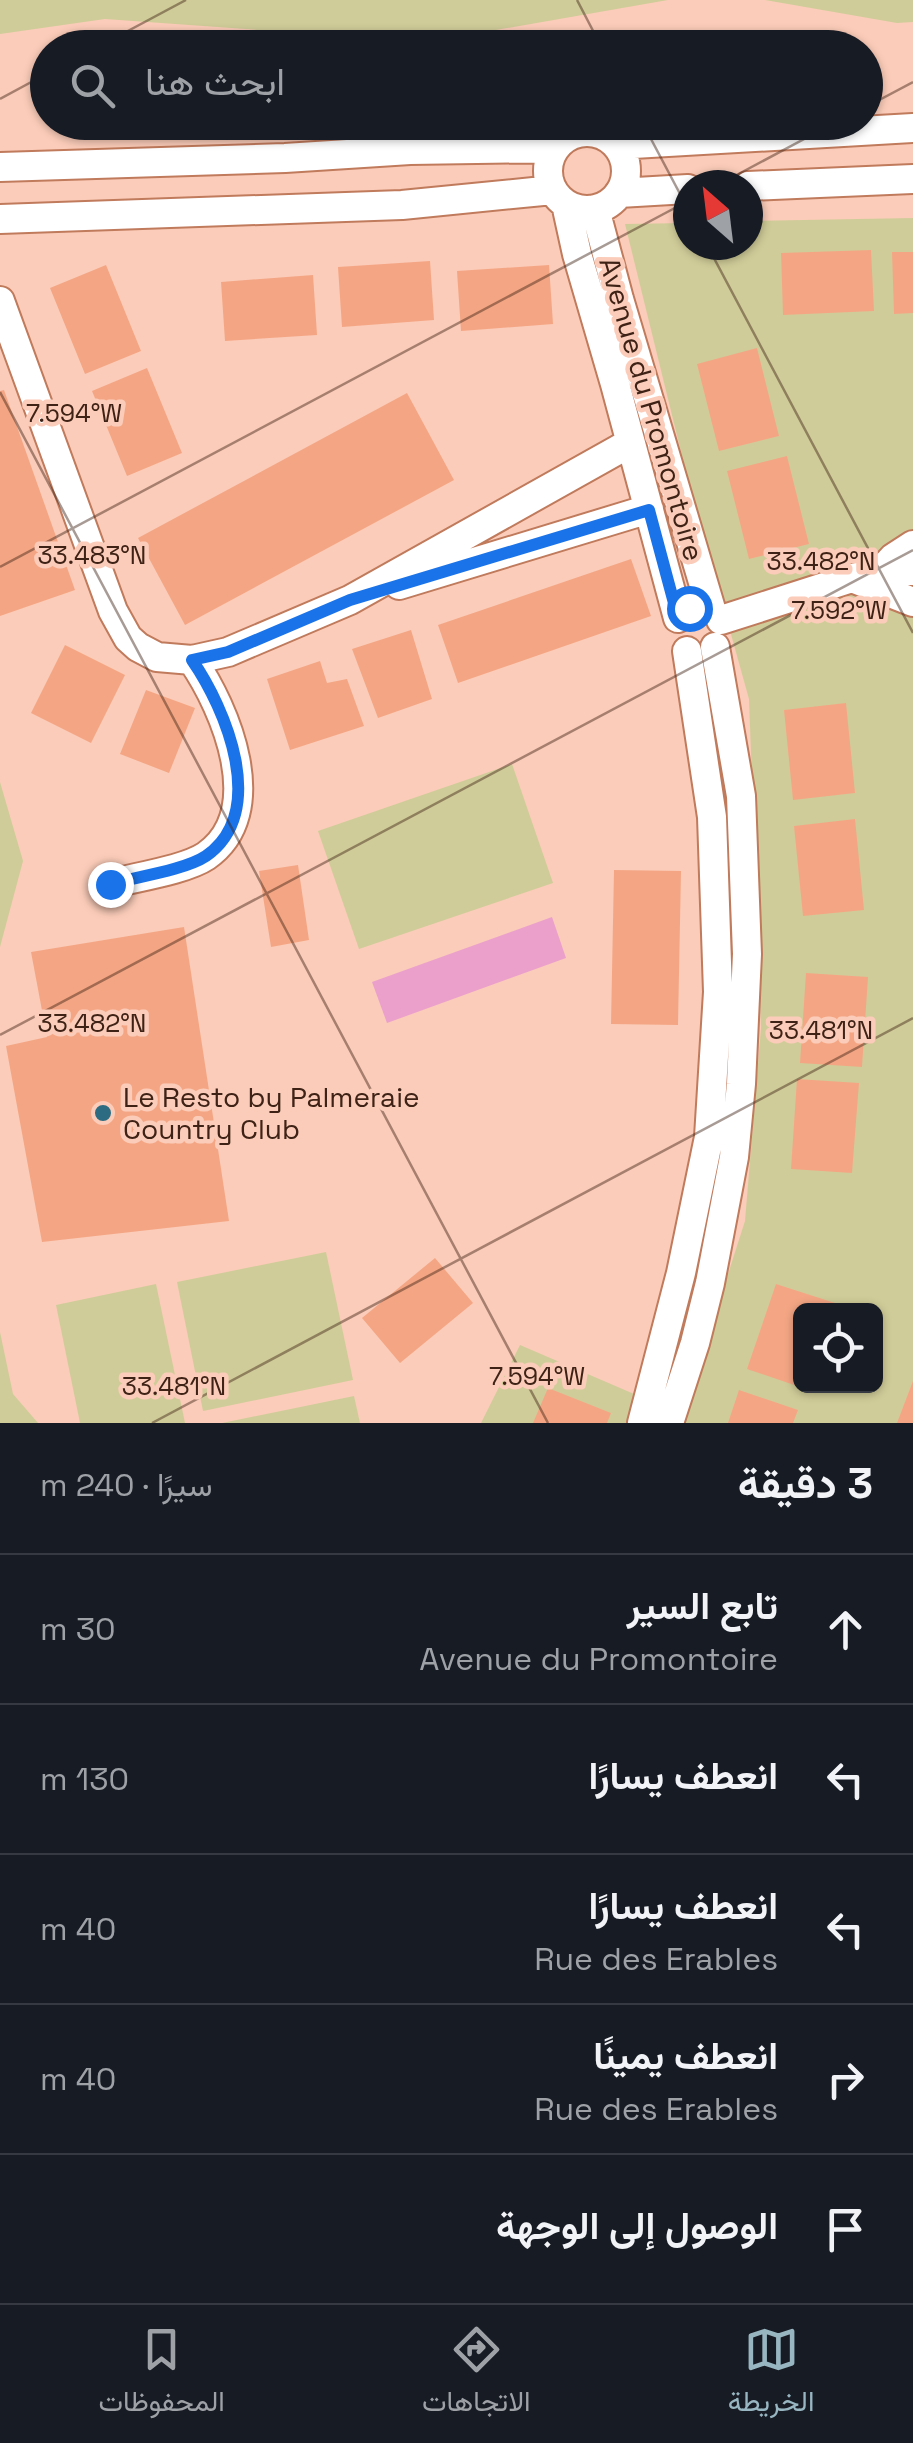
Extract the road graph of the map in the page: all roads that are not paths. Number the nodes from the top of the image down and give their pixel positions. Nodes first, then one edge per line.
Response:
1 (913, 128) edge
2 (883, 130) edge
3 (565, 140) edge
4 (611, 140) edge
5 (703, 140) edge
6 (616, 145) junction
7 (556, 148) junction
8 (0, 167) edge
9 (913, 179) edge
10 (763, 185) edge
11 (673, 192) edge
12 (560, 197) junction
13 (607, 201) junction
14 (0, 220) edge
15 (0, 301) edge
16 (630, 443) junction
17 (649, 510) junction
18 (913, 546) edge
19 (881, 571) junction
20 (913, 571) edge
21 (852, 578) junction
22 (350, 600) junction
23 (913, 602) edge
24 (708, 632) junction
25 (192, 660) junction
26 (110, 884) dead end
27 (642, 1423) edge
28 (669, 1423) edge

1 - 2 street
3 - 7 street
4 - 6 street
5 - 6 street
6 - 13 street
7 - 8 street
7 - 12 street
9 - 10 street
11 - 13 street
12 - 13 street
12 - 14 street
12 - 16 street, Avenue du Promontoire
13 - 24 street, Avenue du Promontoire
15 - 25 street
16 - 17 street, Avenue du Promontoire
16 - 22 street
17 - 22 street
17 - 24 street, Avenue du Promontoire
18 - 19 street
19 - 20 street
19 - 21 street
21 - 23 street
21 - 24 street
22 - 25 street
24 - 27 street, Avenue du Promontoire
24 - 28 street, Avenue du Promontoire
25 - 26 street

